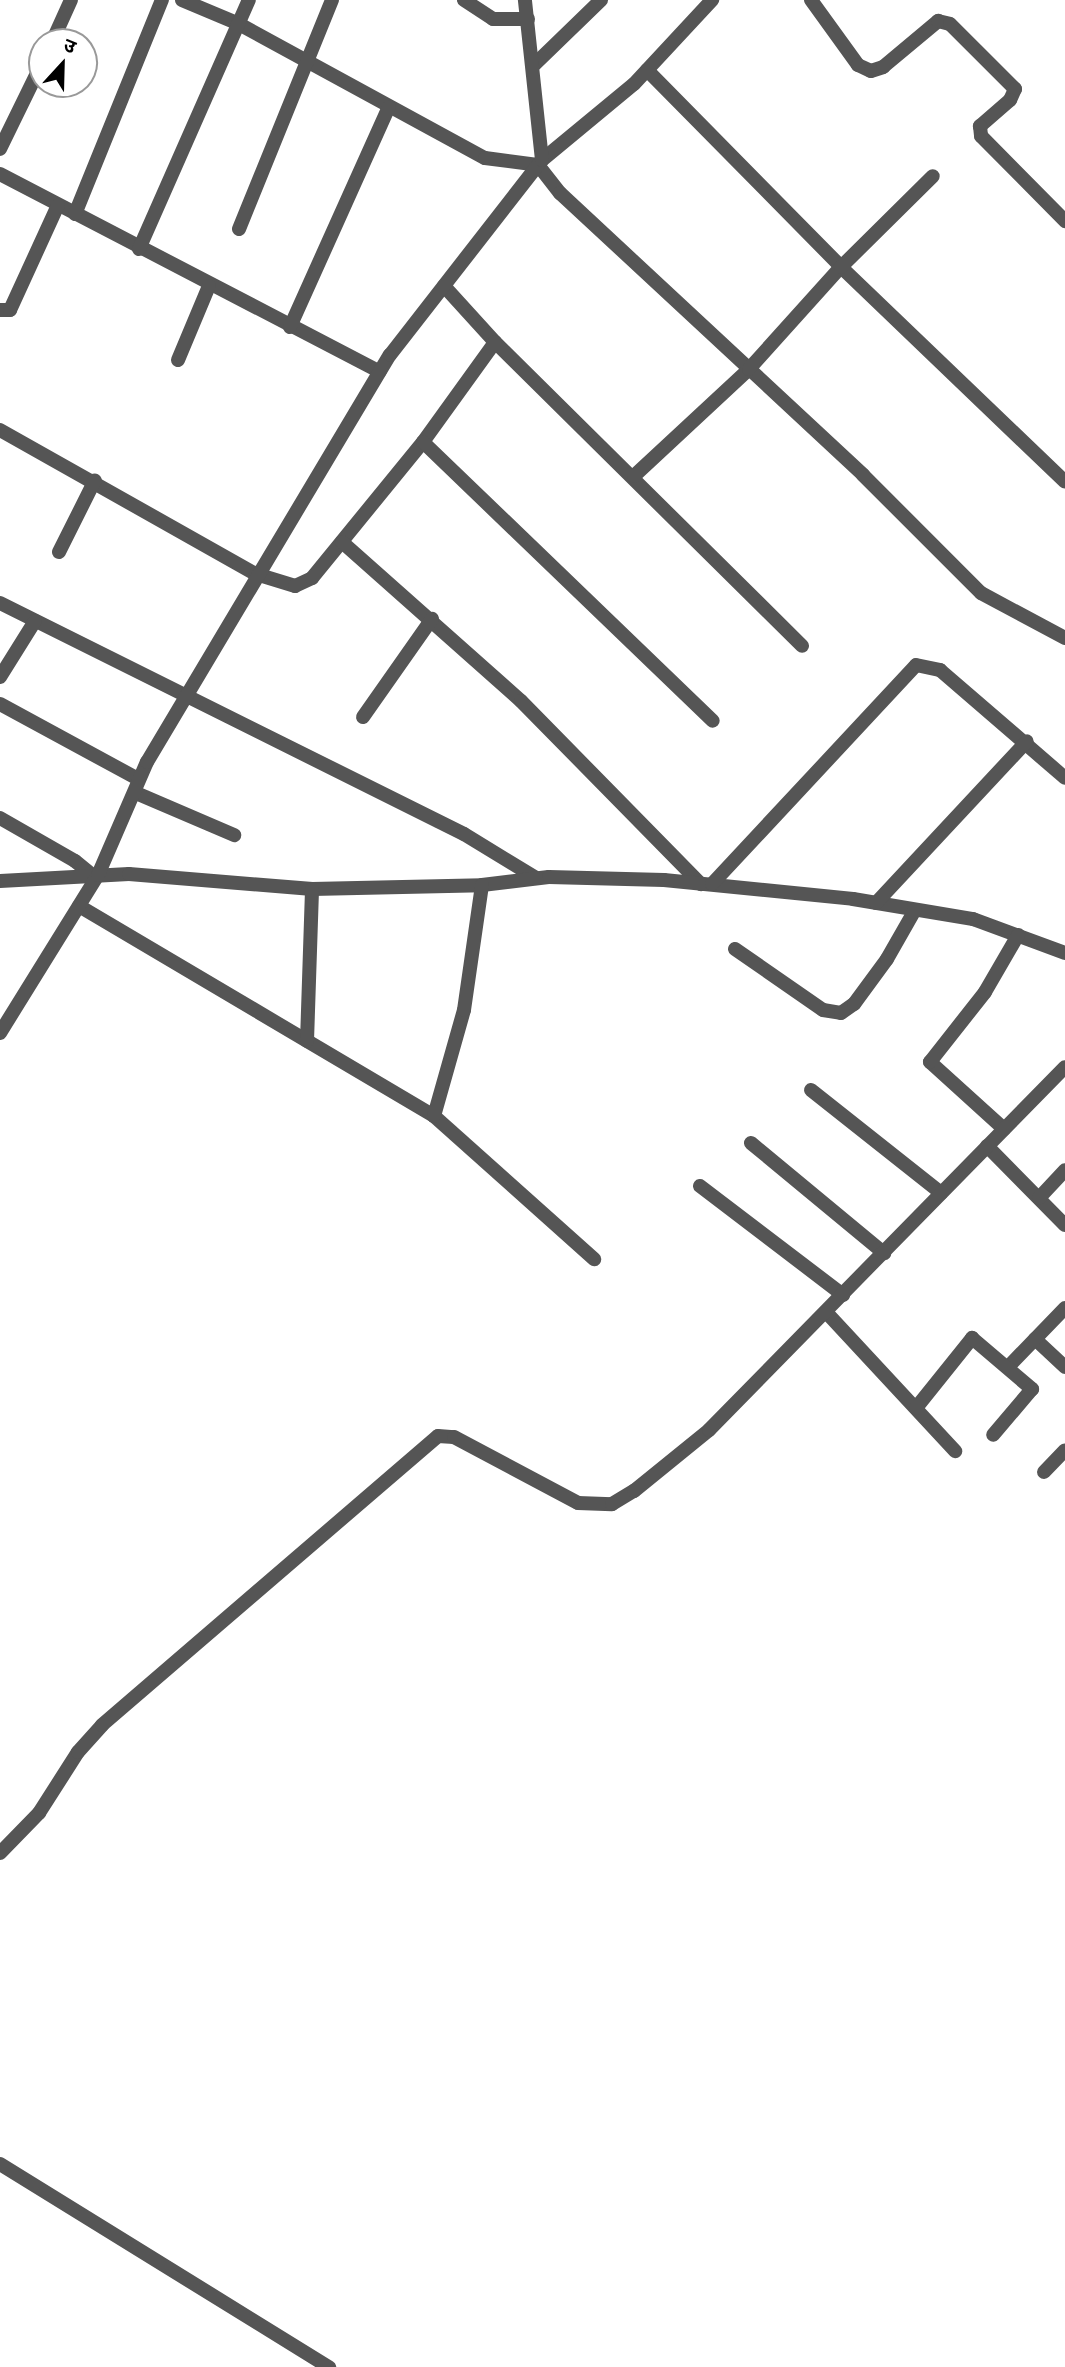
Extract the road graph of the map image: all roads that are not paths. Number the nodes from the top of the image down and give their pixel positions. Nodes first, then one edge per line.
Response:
1 (71, 0) edge
2 (162, 0) edge
3 (183, 0) edge
4 (249, 0) edge
5 (332, 0) edge
6 (464, 0) edge
7 (525, 0) edge
8 (601, 0) edge
9 (712, 0) edge
10 (811, 0) edge
11 (528, 19) junction
12 (239, 24) junction
13 (58, 28) edge
14 (308, 63) junction
15 (535, 64) junction
16 (647, 70) junction
17 (28, 92) edge
18 (389, 107) junction
19 (0, 149) edge
20 (540, 162) junction
21 (0, 174) edge
22 (933, 176) dead end
23 (58, 205) junction
24 (75, 214) junction
25 (1065, 221) edge
26 (239, 229) dead end
27 (139, 249) junction
28 (841, 267) junction
29 (209, 286) junction
30 (444, 286) junction
31 (0, 310) edge
32 (290, 327) junction
33 (495, 342) junction
34 (178, 360) dead end
35 (749, 369) junction
36 (380, 372) junction
37 (0, 430) edge
38 (423, 442) junction
39 (634, 476) junction
40 (95, 480) junction
41 (1065, 482) edge
42 (342, 542) junction
43 (59, 552) dead end
44 (257, 574) junction
45 (0, 603) edge
46 (432, 619) junction
47 (34, 621) junction
48 (1065, 638) edge
49 (802, 646) dead end
50 (0, 677) edge
51 (185, 696) junction
52 (0, 704) edge
53 (363, 716) dead end
54 (713, 721) dead end
55 (1027, 741) junction
56 (1065, 778) edge
57 (137, 786) junction
58 (0, 818) edge
59 (233, 835) dead end
60 (95, 875) junction
61 (536, 878) junction
62 (0, 881) edge
63 (707, 884) junction
64 (482, 885) junction
65 (312, 889) junction
66 (876, 903) junction
67 (79, 906) junction
68 (915, 910) junction
69 (1018, 936) junction
70 (735, 950) dead end
71 (1065, 953) edge
72 (0, 1033) edge
73 (307, 1041) junction
74 (1065, 1067) edge
75 (811, 1090) dead end
76 (434, 1116) junction
77 (1004, 1129) junction
78 (751, 1143) dead end
79 (987, 1146) junction
80 (1065, 1170) edge
81 (700, 1186) dead end
82 (941, 1193) junction
83 (1039, 1198) junction
84 (1065, 1225) edge
85 (884, 1253) junction
86 (594, 1259) dead end
87 (842, 1295) junction
88 (1065, 1308) edge
89 (826, 1312) junction
90 (1035, 1339) junction
91 (1008, 1367) junction
92 (1065, 1367) edge
93 (916, 1408) junction
94 (993, 1436) dead end
95 (1065, 1450) edge
96 (955, 1451) dead end
97 (1044, 1472) dead end
98 (0, 1853) edge
99 (0, 2164) edge
100 (329, 2367) edge

1 - 13 street
2 - 24 street
3 - 12 street
4 - 12 street
5 - 14 street
6 - 11 street
7 - 11 street
8 - 15 street
9 - 16 street
10 - 25 street
11 - 15 street
12 - 14 street
12 - 27 street
14 - 18 street
14 - 26 street
15 - 20 street
16 - 20 street
16 - 28 street
17 - 19 street
18 - 20 street
18 - 32 street
20 - 30 street
20 - 35 street
21 - 23 street
22 - 28 street
23 - 24 street
23 - 31 street
24 - 27 street
27 - 29 street
28 - 35 street
28 - 41 street
29 - 32 street
29 - 34 street
30 - 33 street
30 - 36 street
32 - 36 street
33 - 38 street
33 - 39 street
35 - 39 street
35 - 48 street
36 - 44 street
37 - 40 street
38 - 42 street
38 - 54 street
39 - 49 street
40 - 43 street
40 - 44 street
42 - 44 street
42 - 46 street
44 - 51 street
45 - 47 street
46 - 53 street
46 - 63 street
47 - 50 street
47 - 51 street
51 - 57 street
51 - 61 street
52 - 57 street
55 - 56 street
55 - 63 street
55 - 66 street
57 - 59 street
57 - 60 street
58 - 60 street
60 - 62 street
60 - 65 street
60 - 67 street
61 - 63 street
61 - 64 street
63 - 66 street
64 - 65 street
64 - 76 street
65 - 73 street
66 - 68 street
67 - 72 street
67 - 73 street
68 - 69 street
68 - 70 street
69 - 71 street
69 - 77 street
73 - 76 street
74 - 77 street
75 - 82 street
76 - 86 street
77 - 79 street
78 - 85 street
79 - 82 street
79 - 83 street
80 - 83 street
81 - 87 street
82 - 85 street
83 - 84 street
85 - 87 street
87 - 89 street
88 - 90 street
89 - 93 street
89 - 98 street
90 - 91 street
90 - 92 street
91 - 93 street
91 - 94 street
93 - 96 street
95 - 97 street
99 - 100 street

